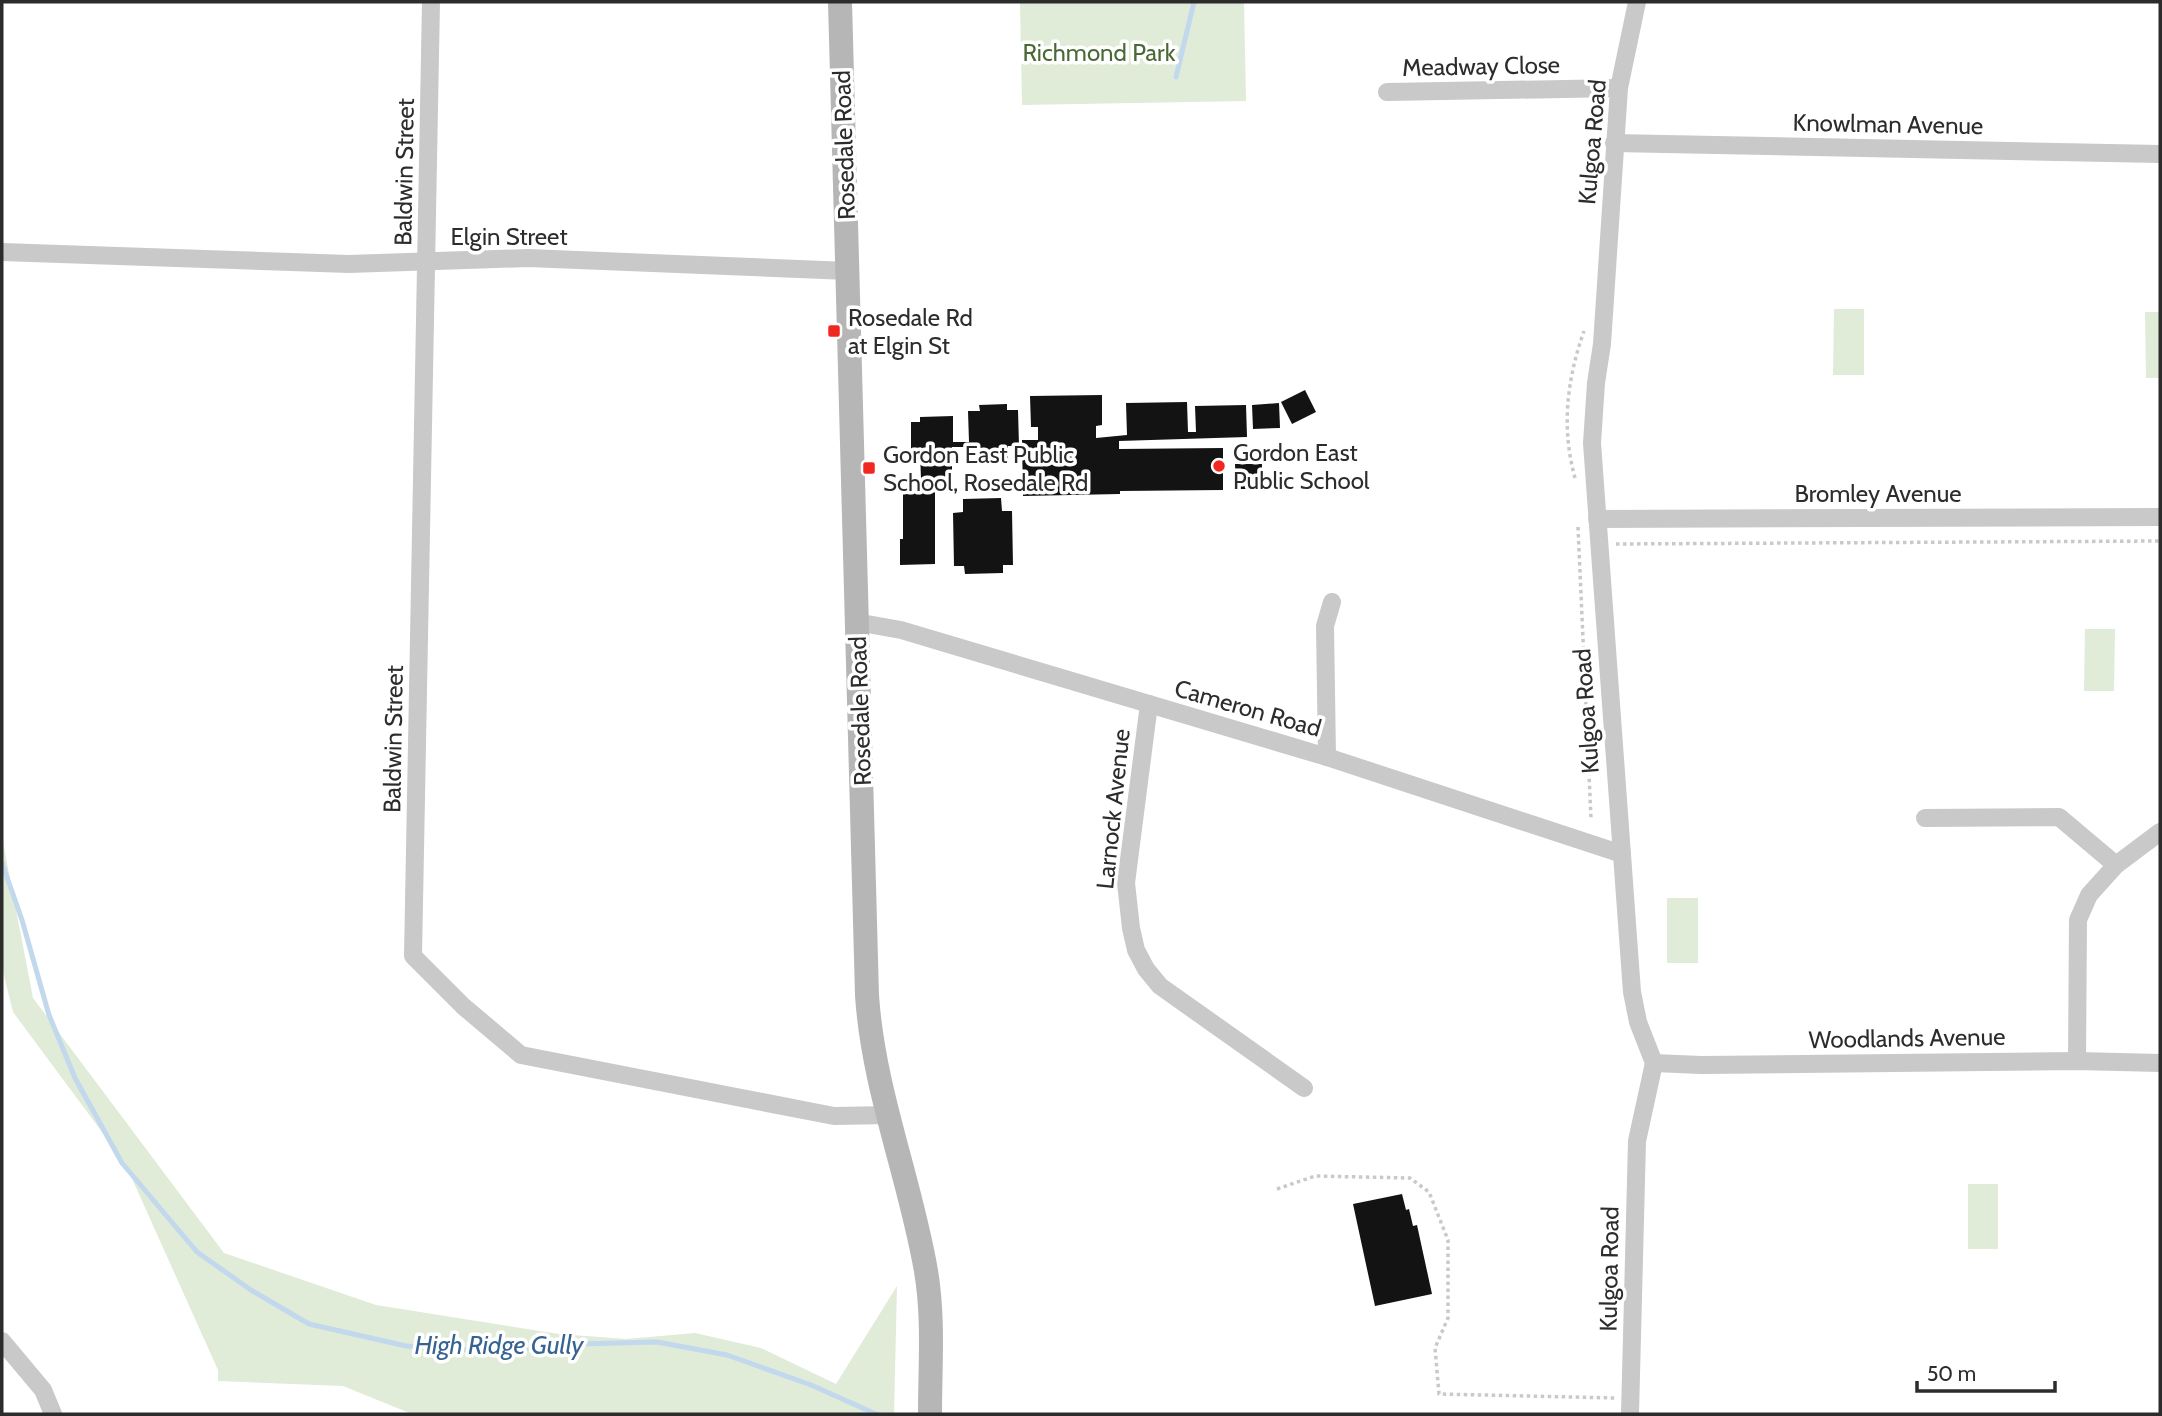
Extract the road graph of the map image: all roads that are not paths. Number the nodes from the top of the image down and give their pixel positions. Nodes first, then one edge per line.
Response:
1 (431, 2) edge
2 (839, 2) edge
3 (1637, 2) edge
4 (1619, 88) junction
5 (1387, 92) dead end
6 (1614, 143) junction
7 (2160, 154) edge
8 (2, 252) edge
9 (426, 261) junction
10 (848, 271) junction
11 (2160, 517) edge
12 (1597, 519) junction
13 (1332, 602) dead end
14 (856, 622) junction
15 (1149, 705) junction
16 (1327, 757) junction
17 (1925, 818) dead end
18 (2160, 832) edge
19 (1622, 854) junction
20 (2116, 865) junction
21 (2077, 1061) junction
22 (1654, 1063) junction
23 (2160, 1063) edge
24 (1304, 1088) dead end
25 (890, 1115) junction
26 (2, 1341) edge
27 (1630, 1406) edge
28 (930, 1412) edge
29 (53, 1414) edge

1 - 9 street, Baldwin Street
2 - 10 street, Rosedale Road
3 - 4 street, Kulgoa Road
4 - 5 street, Meadway Close
4 - 6 street, Kulgoa Road
6 - 7 street, Knowlman Avenue
6 - 12 street, Kulgoa Road
8 - 9 street, Elgin Street
9 - 10 street, Elgin Street
9 - 25 street, Baldwin Street
10 - 14 street, Rosedale Road
11 - 12 street, Bromley Avenue
12 - 19 street, Kulgoa Road
13 - 16 street
14 - 15 street, Cameron Road
14 - 25 street, Rosedale Road
15 - 16 street, Cameron Road
15 - 24 street, Larnock Avenue
16 - 19 street, Cameron Road
17 - 20 street
18 - 20 street
19 - 22 street, Kulgoa Road
20 - 21 street
21 - 22 street, Woodlands Avenue
21 - 23 street, Woodlands Avenue
22 - 27 street, Kulgoa Road
25 - 28 street, Rosedale Road
26 - 29 street

